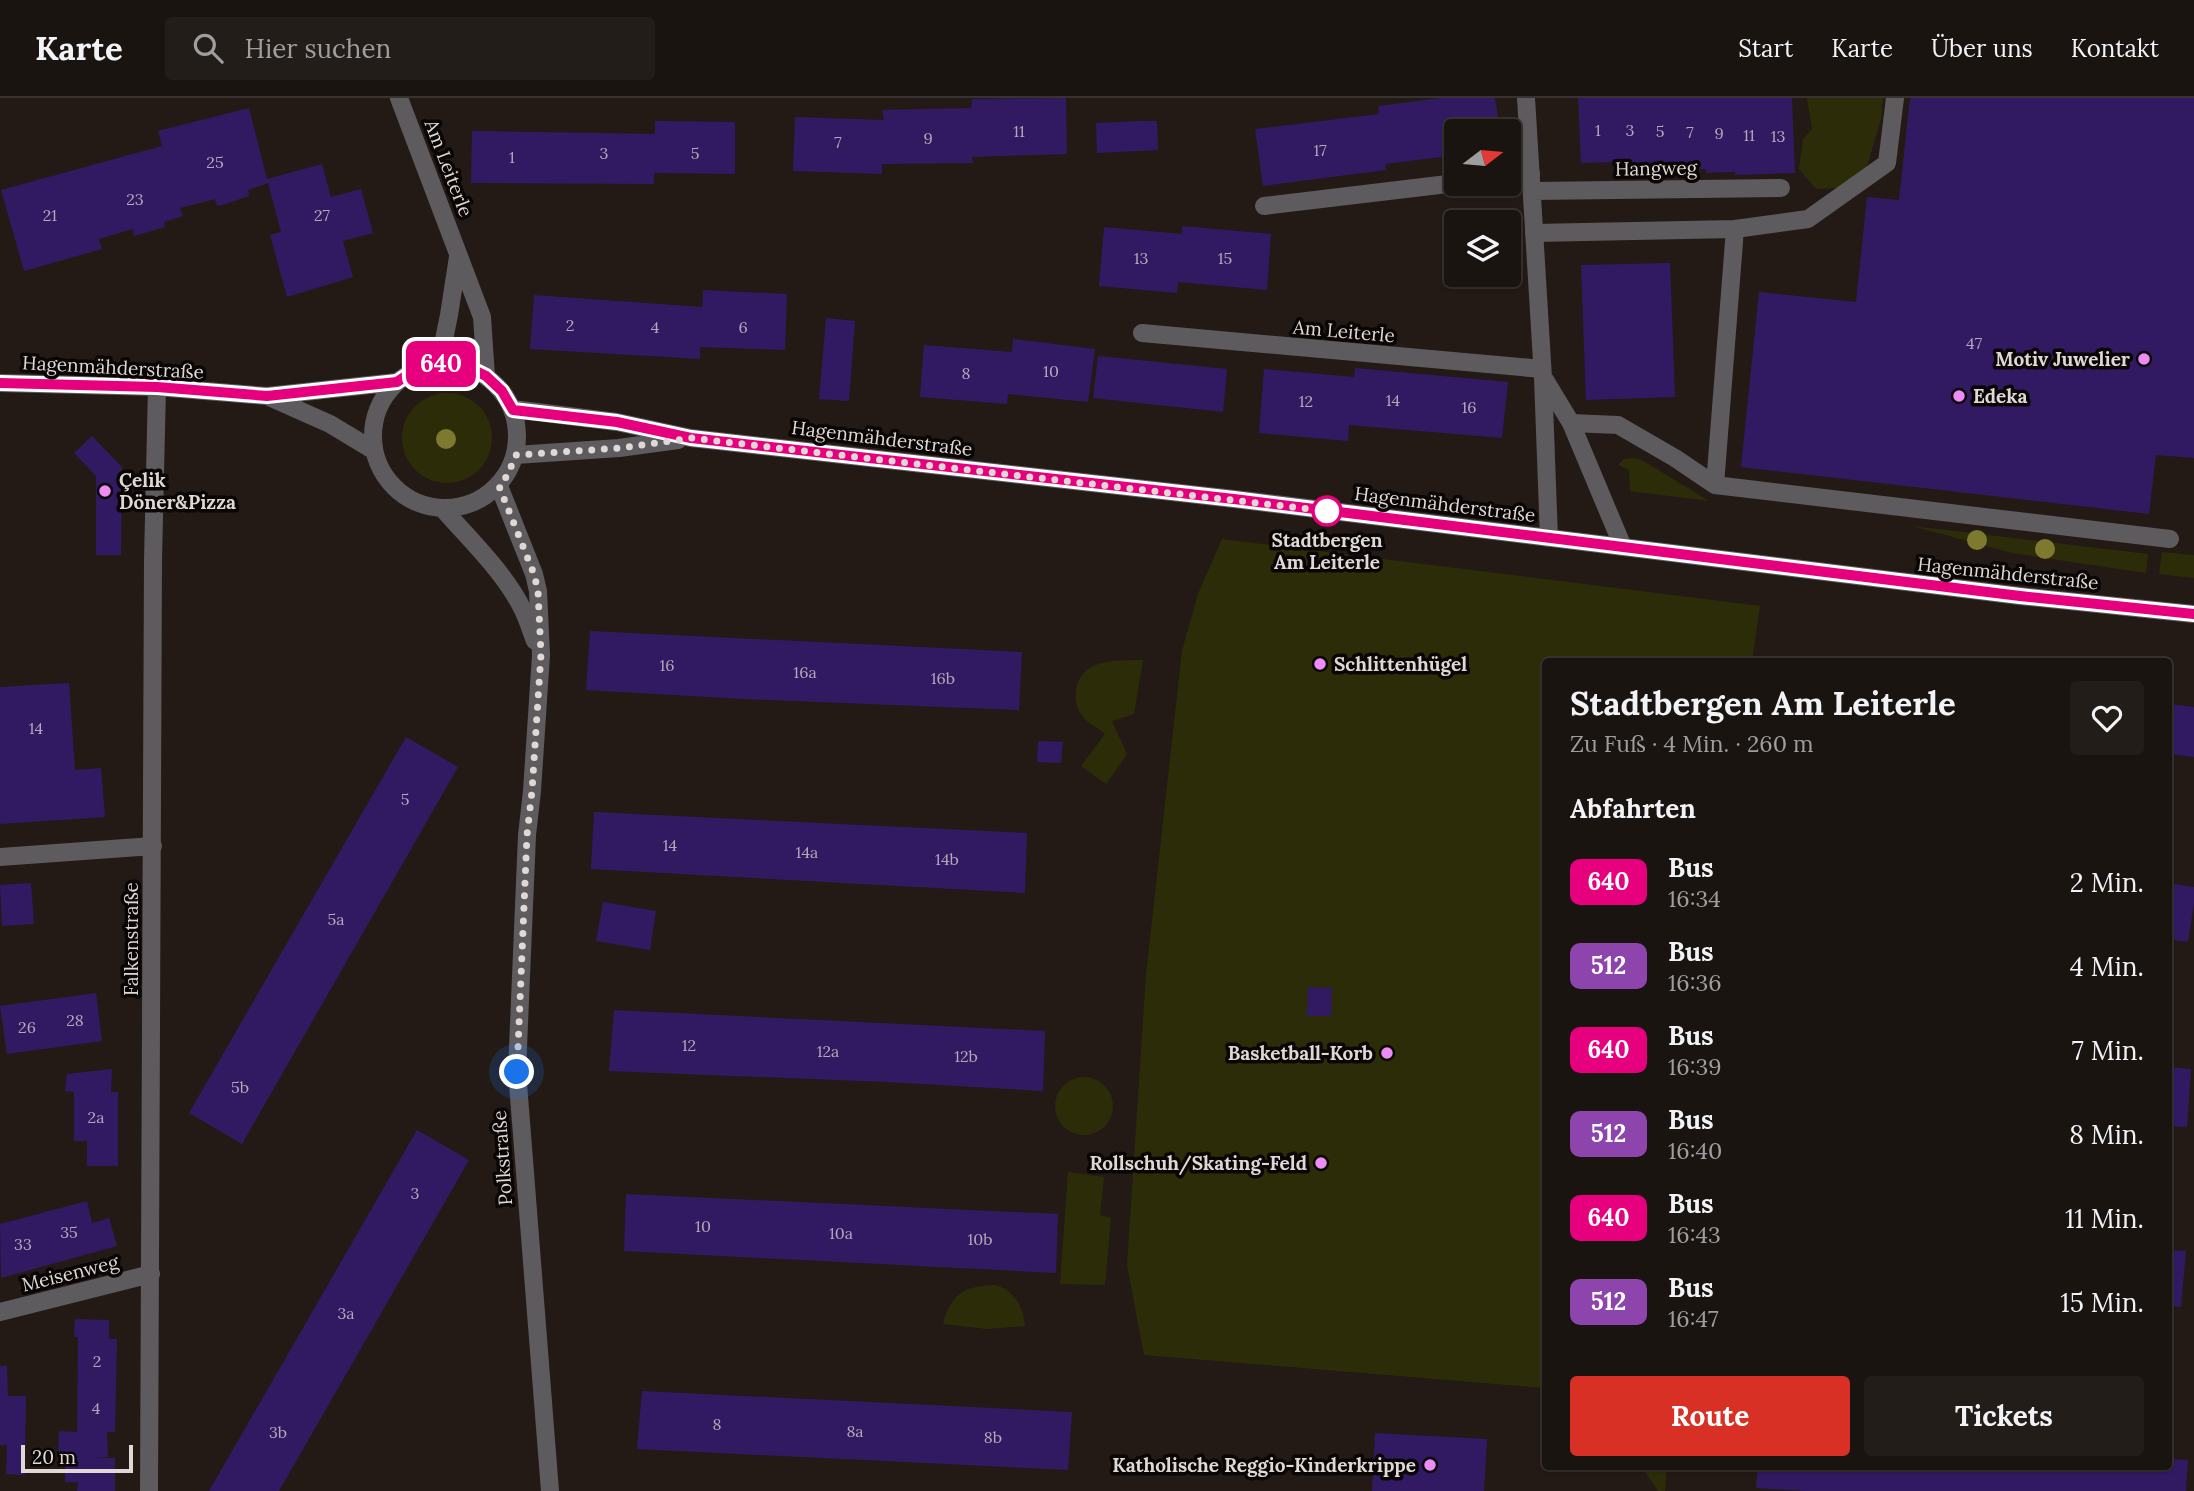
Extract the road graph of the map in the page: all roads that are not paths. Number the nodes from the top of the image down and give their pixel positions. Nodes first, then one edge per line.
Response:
1 (399, 98) edge
2 (1526, 98) edge
3 (1895, 98) edge
4 (1521, 180) edge
5 (1532, 183) junction
6 (1444, 184) edge
7 (1781, 188) dead end
8 (1264, 206) dead end
9 (1735, 229) junction
10 (1534, 233) junction
11 (459, 254) junction
12 (1142, 333) dead end
13 (439, 364) junction
14 (1543, 373) junction
15 (486, 376) junction
16 (397, 382) junction
17 (0, 383) edge
18 (157, 387) junction
19 (267, 396) junction
20 (513, 410) junction
21 (1544, 421) junction
22 (1571, 423) junction
23 (691, 438) junction
24 (373, 450) junction
25 (516, 455) junction
26 (1714, 485) junction
27 (499, 486) junction
28 (444, 510) junction
29 (1549, 538) junction
30 (2170, 539) dead end
31 (1623, 547) junction
32 (2194, 614) edge
33 (541, 654) junction
34 (153, 846) junction
35 (0, 857) edge
36 (150, 1274) junction
37 (0, 1312) edge
38 (149, 1491) edge
39 (550, 1491) edge

1 - 11 street, Am Leiterle
2 - 5 street
3 - 9 street
4 - 5 street
5 - 7 street, Hangweg
5 - 10 street
6 - 8 street
9 - 10 street
9 - 26 street
10 - 14 street
11 - 13 street
11 - 15 street, Am Leiterle
12 - 14 street, Am Leiterle
13 - 15 street, Hagenmähderstraße
13 - 16 street, Hagenmähderstraße
14 - 21 street
14 - 22 street
15 - 20 street, Hagenmähderstraße
16 - 19 street, Hagenmähderstraße
16 - 24 street
17 - 18 street, Hagenmähderstraße
18 - 19 street, Hagenmähderstraße
18 - 34 street, Falkenstraße
19 - 24 street, Hagenmähderstraße
20 - 23 street, Hagenmähderstraße
20 - 25 street, Hagenmähderstraße
21 - 22 street
21 - 29 street
22 - 26 street
22 - 31 street
23 - 25 street, Hagenmähderstraße
23 - 29 street, Hagenmähderstraße
24 - 28 street
25 - 27 street, Hagenmähderstraße
26 - 30 street
27 - 28 street, Hagenmähderstraße
27 - 33 street, Polkstraße
28 - 33 street, Polkstraße
29 - 31 street, Hagenmähderstraße
31 - 32 street, Hagenmähderstraße
33 - 39 street, Polkstraße
34 - 35 street
34 - 36 street, Falkenstraße
36 - 37 street, Meisenweg
36 - 38 street, Falkenstraße

